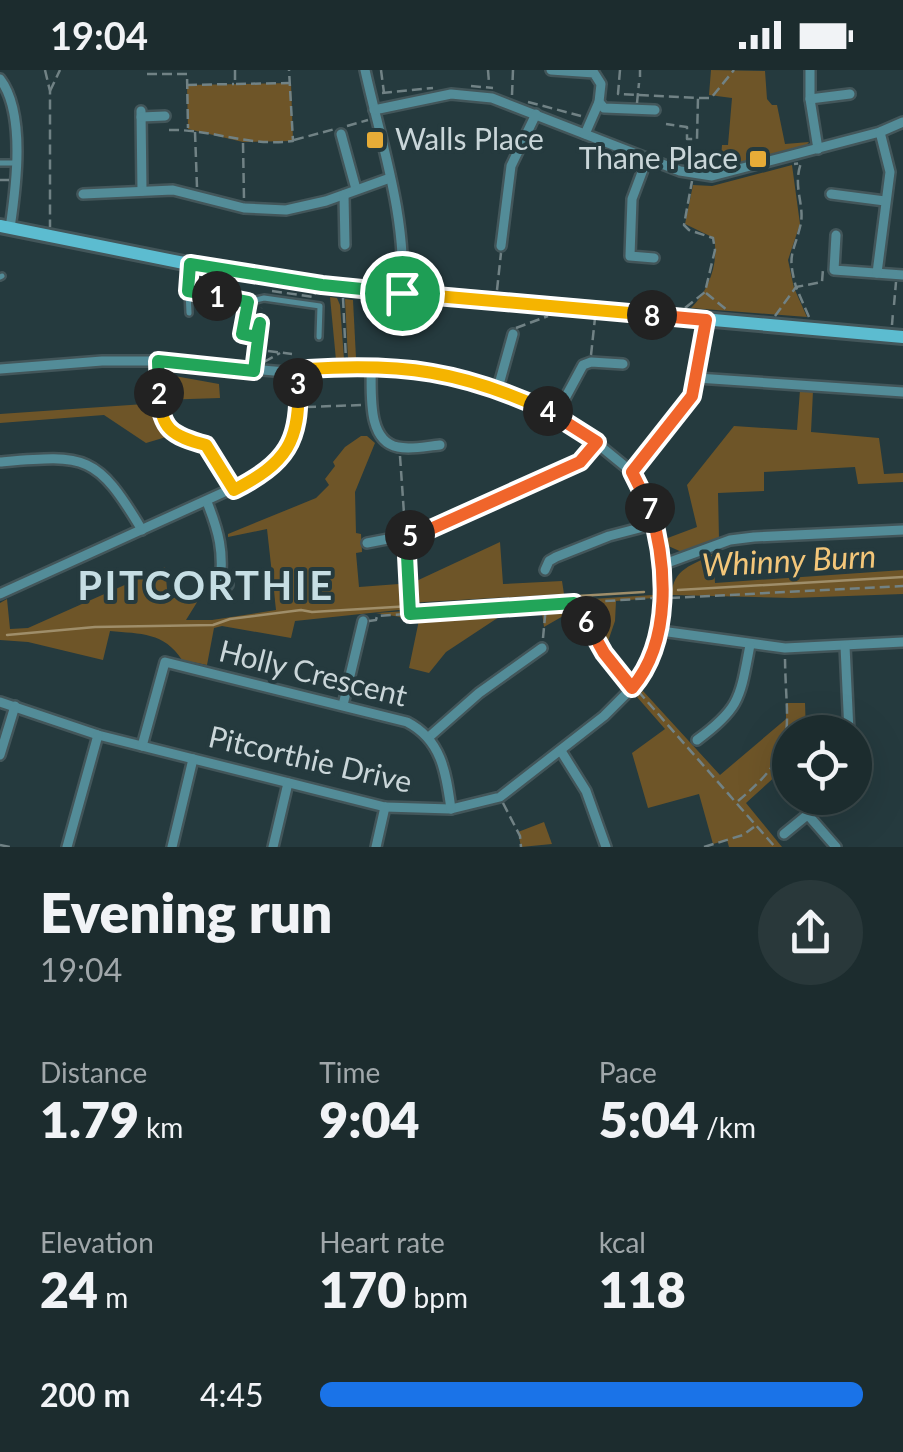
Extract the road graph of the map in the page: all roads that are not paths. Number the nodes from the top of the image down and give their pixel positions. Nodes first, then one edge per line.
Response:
1 (365, 70) edge
2 (551, 70) edge
3 (810, 70) edge
4 (0, 79) edge
5 (850, 94) dead end
6 (810, 99) junction
7 (599, 102) junction
8 (656, 110) dead end
9 (536, 114) junction
10 (372, 115) junction
11 (165, 116) dead end
12 (903, 122) edge
13 (880, 132) junction
14 (342, 134) dead end
15 (586, 134) junction
16 (818, 148) junction
17 (647, 159) junction
18 (0, 162) edge
19 (15, 162) junction
20 (390, 178) junction
21 (356, 189) junction
22 (142, 191) junction
23 (83, 194) dead end
24 (344, 194) junction
25 (831, 194) dead end
26 (885, 201) junction
27 (5, 227) edge
28 (836, 235) dead end
29 (345, 245) dead end
30 (501, 246) road end
31 (654, 258) dead end
32 (190, 264) junction
33 (878, 273) junction
34 (900, 276) edge
35 (188, 291) junction
36 (402, 293) junction
37 (248, 302) junction
38 (188, 313) dead end
39 (706, 320) junction
40 (242, 334) road end
41 (514, 334) road end
42 (320, 337) dead end
43 (903, 337) edge
44 (624, 364) dead end
45 (370, 367) junction
46 (0, 369) edge
47 (297, 373) junction
48 (698, 378) junction
49 (498, 388) junction
50 (903, 392) edge
51 (556, 415) junction
52 (597, 442) junction
53 (201, 444) road end
54 (440, 445) dead end
55 (0, 462) edge
56 (632, 472) junction
57 (234, 490) junction
58 (207, 502) junction
59 (655, 524) junction
60 (142, 530) junction
61 (903, 530) edge
62 (367, 543) dead end
63 (660, 566) junction
64 (546, 570) dead end
65 (220, 584) dead end
66 (0, 594) edge
67 (363, 621) road end
68 (661, 631) junction
69 (903, 642) edge
70 (750, 645) junction
71 (845, 646) junction
72 (542, 648) road end
73 (168, 649) dead end
74 (165, 662) junction
75 (0, 702) edge
76 (343, 705) junction
77 (14, 706) junction
78 (848, 715) edge
79 (98, 735) junction
80 (429, 737) junction
81 (697, 740) dead end
82 (142, 746) junction
83 (561, 751) junction
84 (0, 755) edge
85 (193, 759) junction
86 (288, 783) junction
87 (386, 807) junction
88 (451, 809) junction
89 (808, 815) joint
90 (784, 834) dead end
91 (67, 847) edge
92 (172, 847) edge
93 (273, 847) edge
94 (376, 847) edge
95 (606, 847) edge
96 (836, 847) edge

1 - 10 street
2 - 7 street
3 - 6 street
4 - 19 street
5 - 6 street
6 - 16 street
7 - 8 street
7 - 15 street
9 - 10 street
9 - 15 street
9 - 30 street
10 - 20 street
11 - 22 street
12 - 13 street
13 - 16 street
13 - 26 street
14 - 21 street
15 - 17 street
16 - 17 street
17 - 31 street
18 - 19 lane
19 - 27 street
20 - 21 street
20 - 36 street
21 - 24 street
22 - 23 street
22 - 24 street
24 - 29 street
25 - 26 street
26 - 33 street
27 - 32 main road
28 - 33 street
32 - 35 lane
32 - 36 main road
33 - 34 street
35 - 37 lane
35 - 38 lane
36 - 39 main road
37 - 40 lane
37 - 42 lane
39 - 43 main road
39 - 48 street
41 - 49 street
44 - 51 street
45 - 47 street
45 - 49 street
45 - 54 street
46 - 47 street
47 - 57 street
48 - 50 street
48 - 56 street
49 - 51 street
51 - 52 street
52 - 56 street
52 - 62 street
53 - 57 street
55 - 60 street
56 - 59 street
57 - 58 street
58 - 60 street
58 - 65 street
59 - 63 street
59 - 64 street
60 - 66 street
61 - 63 street
63 - 68 street
67 - 76 street
68 - 70 street
68 - 83 street, Pitcorthie Drive
69 - 71 street
70 - 71 street
70 - 81 street
71 - 78 street
72 - 80 street
73 - 74 street
74 - 76 street, Holly Crescent
74 - 82 street
75 - 77 street, Pitcorthie Drive
76 - 80 street, Holly Crescent
77 - 79 street, Pitcorthie Drive
77 - 84 street
79 - 82 street, Pitcorthie Drive
79 - 91 street
80 - 88 street, Holly Crescent
82 - 85 street, Pitcorthie Drive
83 - 88 street, Pitcorthie Drive
83 - 95 street
85 - 86 street, Pitcorthie Drive
85 - 92 street
86 - 87 street, Pitcorthie Drive
86 - 93 street
87 - 88 street, Pitcorthie Drive
87 - 94 street
89 - 90 street
89 - 96 street

